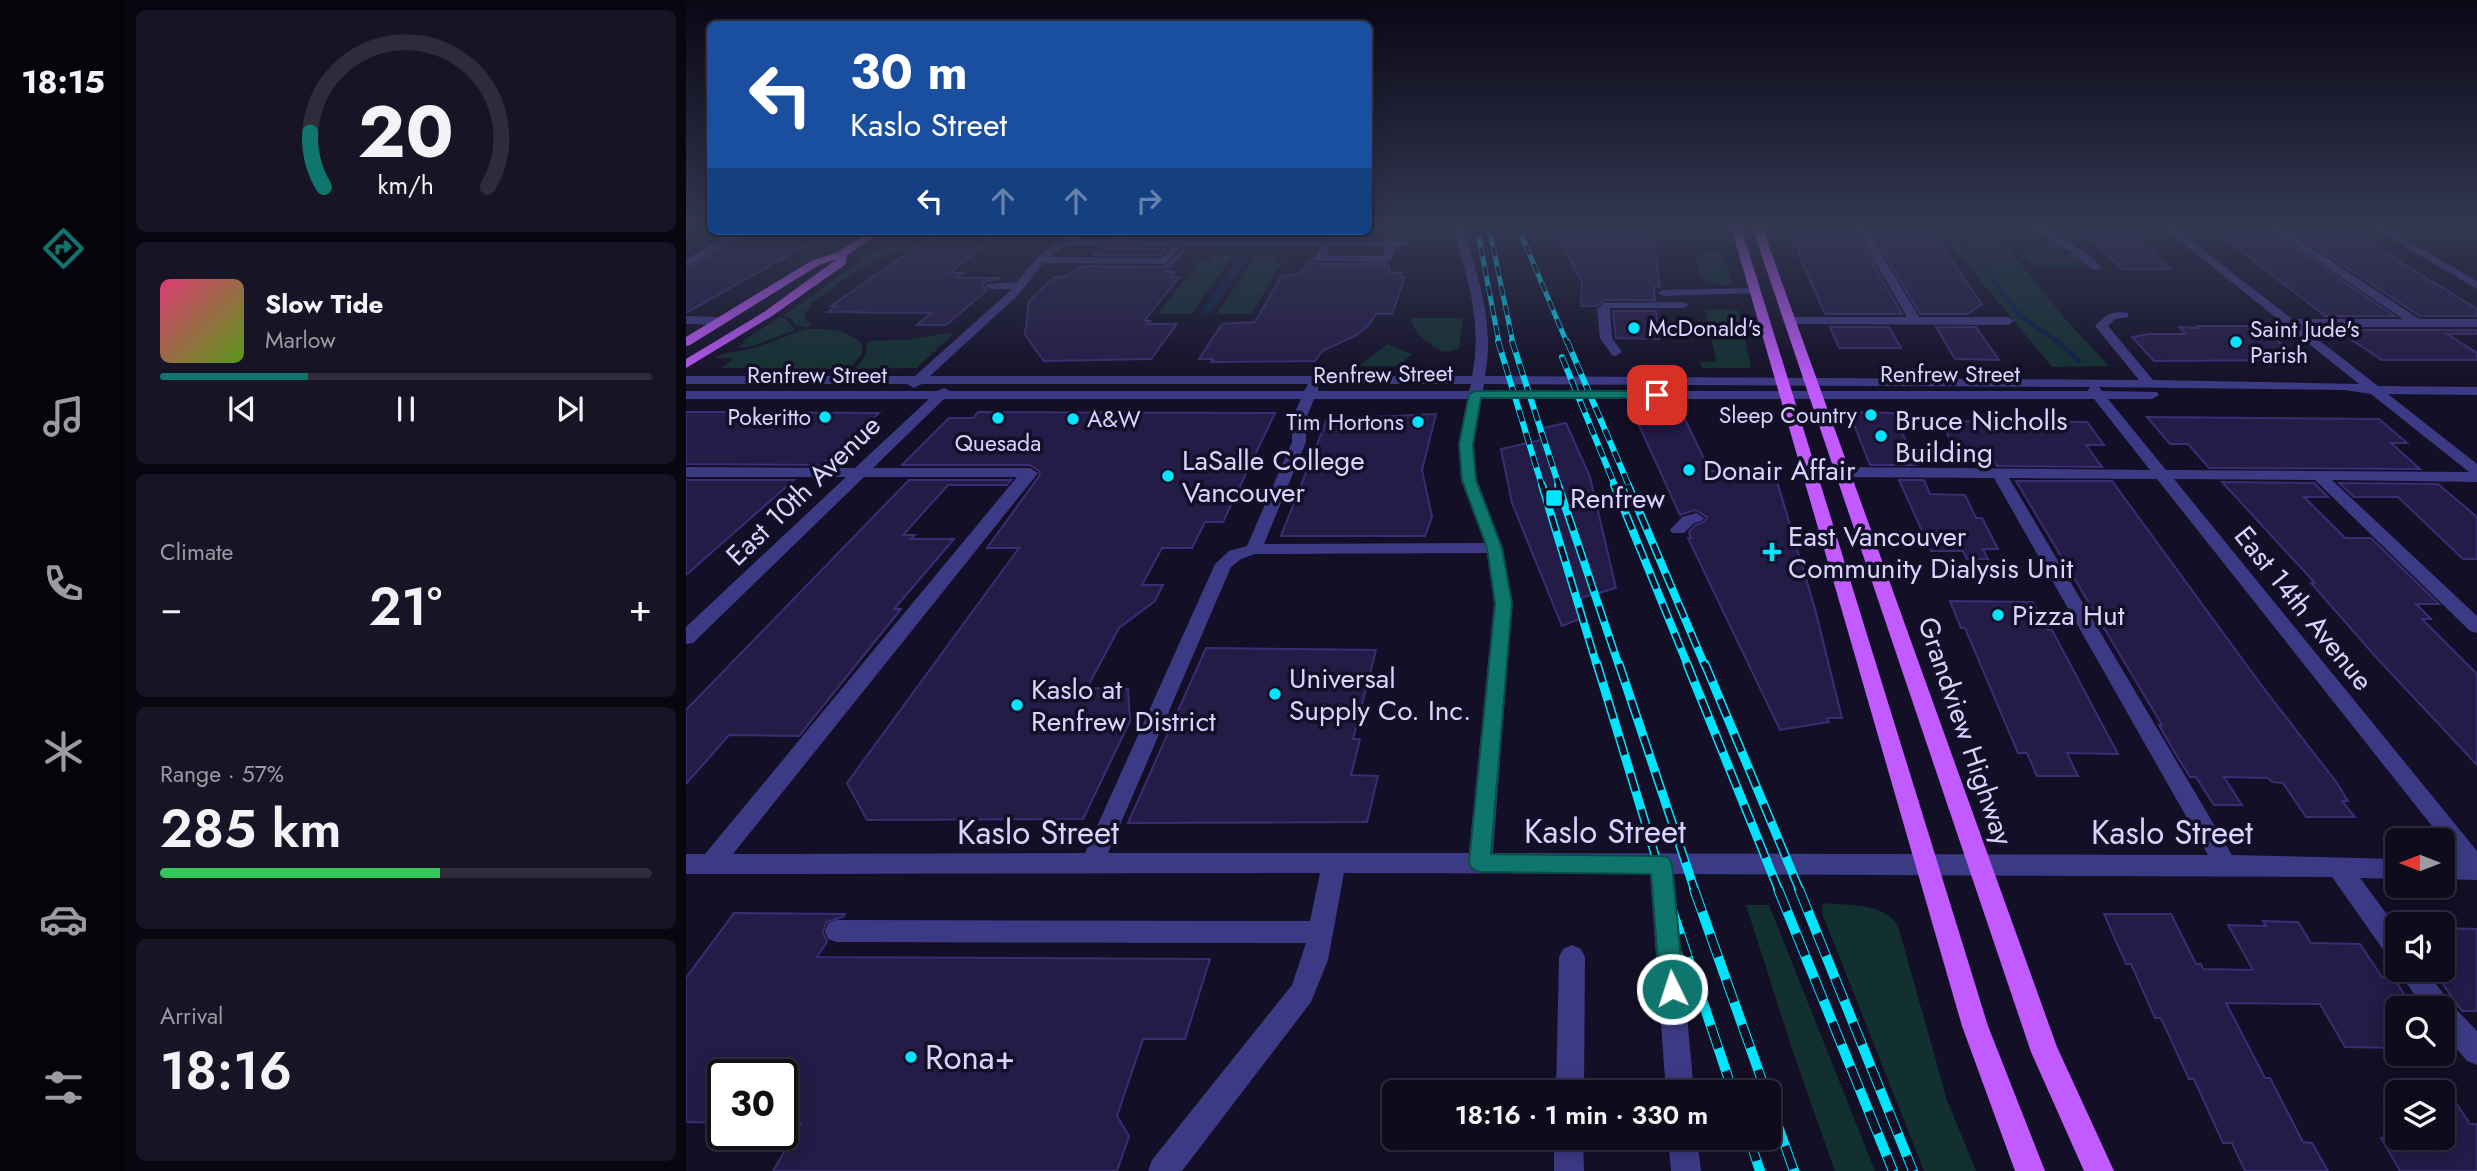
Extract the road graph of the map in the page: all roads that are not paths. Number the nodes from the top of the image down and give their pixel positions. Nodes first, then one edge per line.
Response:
1 (784, 282) edge
2 (815, 282) edge
3 (1024, 282) edge
4 (1474, 282) edge
5 (1751, 282) edge
6 (1776, 282) edge
7 (1892, 282) edge
8 (2237, 282) edge
9 (2354, 282) edge
10 (1021, 285) junction
11 (991, 286) dead end
12 (1753, 291) junction
13 (1653, 293) dead end
14 (1683, 305) dead end
15 (2124, 315) dead end
16 (686, 320) edge
17 (722, 321) junction
18 (1789, 321) junction
19 (1915, 321) junction
20 (2008, 321) dead end
21 (2290, 323) junction
22 (2416, 323) junction
23 (2477, 323) edge
24 (686, 342) edge
25 (1616, 352) dead end
26 (686, 364) edge
27 (686, 380) edge
28 (918, 380) junction
29 (956, 380) junction
30 (1316, 380) junction
31 (1810, 380) junction
32 (2149, 383) junction
33 (1477, 387) junction
34 (1783, 388) junction
35 (2092, 388) junction
36 (2374, 390) junction
37 (2477, 391) edge
38 (686, 395) edge
39 (900, 396) junction
40 (940, 396) junction
41 (1309, 396) junction
42 (1816, 396) junction
43 (2477, 471) edge
44 (686, 472) edge
45 (859, 472) junction
46 (1843, 472) junction
47 (1999, 474) junction
48 (2162, 475) junction
49 (2318, 475) junction
50 (2477, 477) edge
51 (1696, 518) dead end
52 (1678, 530) dead end
53 (1495, 548) junction
54 (1254, 549) junction
55 (2477, 627) edge
56 (686, 638) edge
57 (1334, 863) junction
58 (1480, 863) junction
59 (686, 864) edge
60 (711, 864) junction
61 (1926, 864) junction
62 (1979, 864) junction
63 (1091, 865) junction
64 (1661, 865) junction
65 (2226, 865) junction
66 (2339, 868) junction
67 (2385, 869) edge
68 (2455, 869) edge
69 (2477, 869) edge
70 (837, 932) dead end
71 (1320, 932) junction
72 (2385, 932) edge
73 (1572, 957) dead end
74 (2420, 982) edge
75 (2431, 996) edge
76 (2455, 1026) edge
77 (2477, 1051) edge
78 (1570, 1080) edge
79 (1679, 1080) edge
80 (1569, 1150) edge
81 (1684, 1150) edge
82 (1163, 1171) edge
83 (1569, 1171) edge
84 (1686, 1171) edge
85 (2031, 1171) edge
86 (2099, 1171) edge

1 - 17 main road
2 - 26 main road
3 - 10 street
4 - 33 street
5 - 12 main road
6 - 18 main road, Grandview Highway
7 - 19 street
8 - 21 street
9 - 22 street
10 - 11 street
10 - 28 street
12 - 13 street
12 - 34 main road
14 - 25 street
15 - 32 street
16 - 17 street
17 - 24 main road
18 - 19 street
18 - 31 main road, Grandview Highway
19 - 20 street
21 - 22 street
21 - 36 street
22 - 23 street
27 - 28 street, Renfrew Street
28 - 29 street, Renfrew Street
28 - 39 street
29 - 30 street, Renfrew Street
29 - 40 street, East 10th Avenue
30 - 33 street, Renfrew Street
30 - 41 street
31 - 34 street, Renfrew Street
31 - 35 street, Renfrew Street
31 - 42 main road, Grandview Highway
32 - 35 street, Renfrew Street
32 - 36 street, Renfrew Street
33 - 34 street, Renfrew Street
33 - 41 street, Renfrew Street
33 - 53 street
34 - 42 street, Renfrew Street
34 - 61 main road
35 - 36 street, Renfrew Street
35 - 42 street, Renfrew Street
35 - 48 street, East 14th Avenue
36 - 37 street, Renfrew Street
36 - 43 street
38 - 39 street, Renfrew Street
39 - 40 street, Renfrew Street
40 - 41 street, Renfrew Street
40 - 45 street, East 10th Avenue
41 - 54 street
42 - 46 main road, Grandview Highway
44 - 45 street
45 - 56 street, East 10th Avenue
45 - 60 street
46 - 47 street
46 - 62 main road, Grandview Highway
47 - 48 street
47 - 65 street
48 - 49 street
48 - 69 street, East 14th Avenue
49 - 50 street
49 - 55 street
51 - 52 street
53 - 54 street
53 - 58 street
54 - 63 street
57 - 58 street, Kaslo Street
57 - 63 street, Kaslo Street
57 - 71 street
58 - 64 street, Kaslo Street
59 - 60 street, Kaslo Street
60 - 63 street, Kaslo Street
61 - 62 street, Kaslo Street
61 - 64 street, Kaslo Street
61 - 85 main road
62 - 65 street, Kaslo Street
62 - 86 main road, Grandview Highway
64 - 79 street
65 - 66 street, Kaslo Street
66 - 67 street, Kaslo Street
66 - 72 street
68 - 69 street
70 - 71 street
71 - 82 street
73 - 78 street
74 - 75 street
76 - 77 street
80 - 83 street
81 - 84 street

